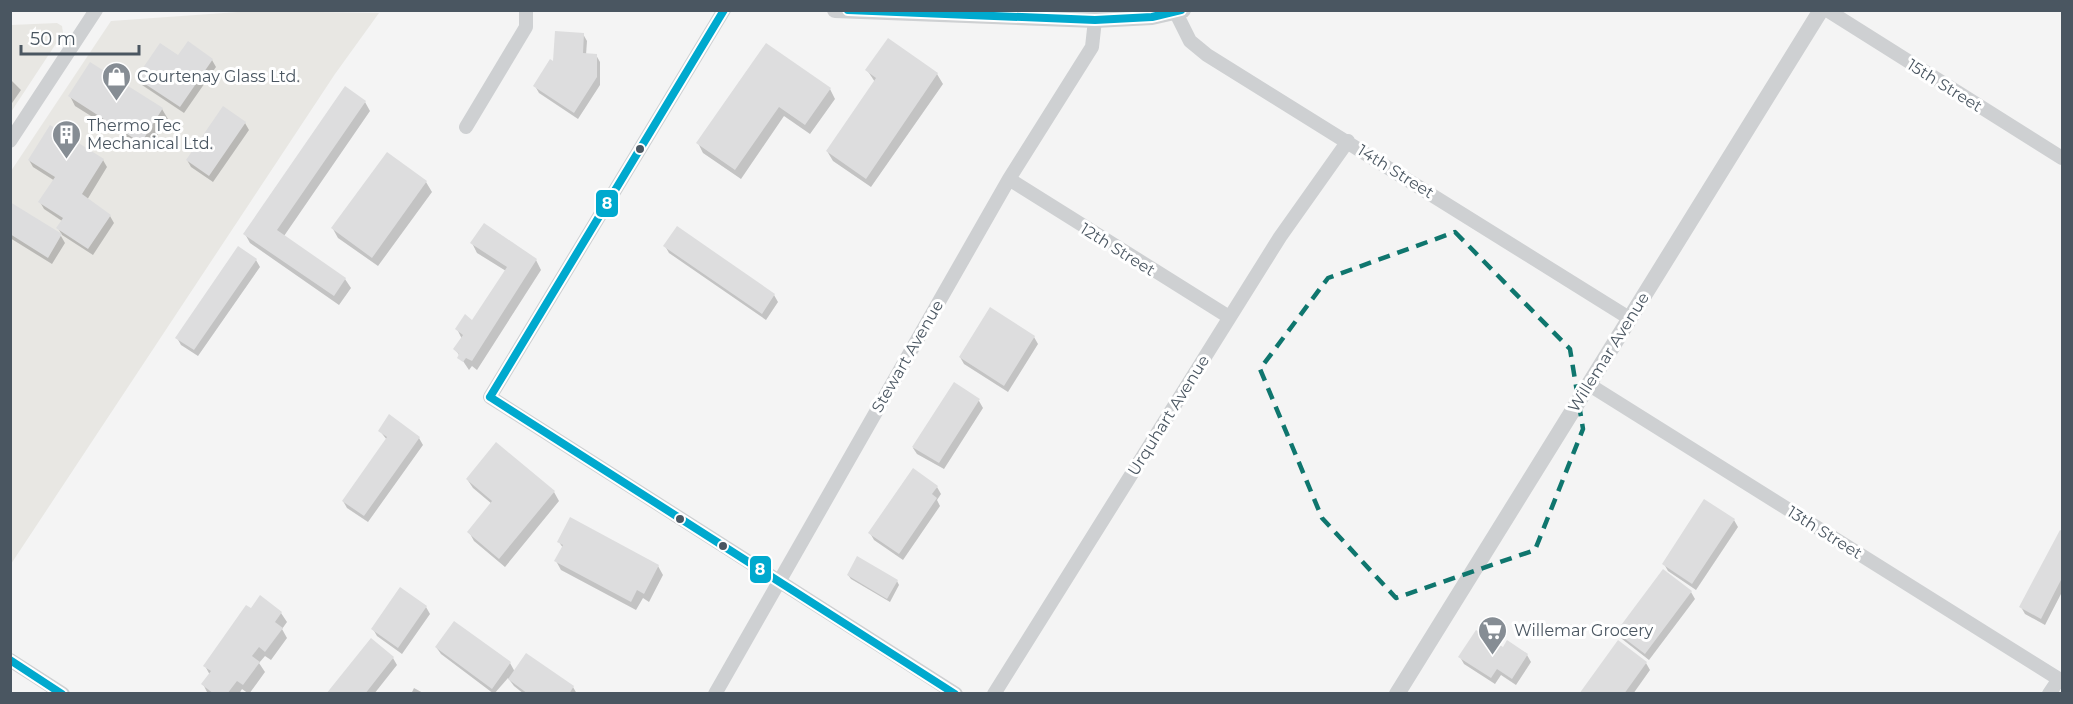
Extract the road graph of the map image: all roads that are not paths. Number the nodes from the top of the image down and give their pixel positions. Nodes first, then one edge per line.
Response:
1 (96, 10) edge
2 (526, 10) edge
3 (724, 10) edge
4 (835, 10) edge
5 (1821, 10) edge
6 (1827, 10) edge
7 (1179, 12) edge
8 (1095, 20) junction
9 (466, 127) dead end
10 (10, 141) edge
11 (1348, 141) junction
12 (2062, 158) edge
13 (1009, 179) junction
14 (1229, 317) junction
15 (1629, 318) junction
16 (1588, 384) junction
17 (779, 581) junction
18 (10, 660) edge
19 (2061, 680) edge
20 (63, 693) edge
21 (715, 693) edge
22 (956, 693) edge
23 (994, 693) edge
24 (1397, 693) edge
25 (2049, 693) edge

1 - 10 street
2 - 9 street
3 - 17 street
4 - 8 street
5 - 15 street, Willemar Avenue
6 - 12 street, 15th Street
7 - 8 street
7 - 11 street, 14th Street
8 - 13 street, Stewart Avenue
11 - 14 street, Urquhart Avenue
11 - 15 street, 14th Street
13 - 14 street, 12th Street
13 - 17 street, Stewart Avenue
14 - 23 street, Urquhart Avenue
15 - 16 street, Willemar Avenue
16 - 19 street, 13th Street
16 - 24 street, Willemar Avenue
17 - 21 street, Stewart Avenue
17 - 22 street
18 - 20 street
19 - 25 street

